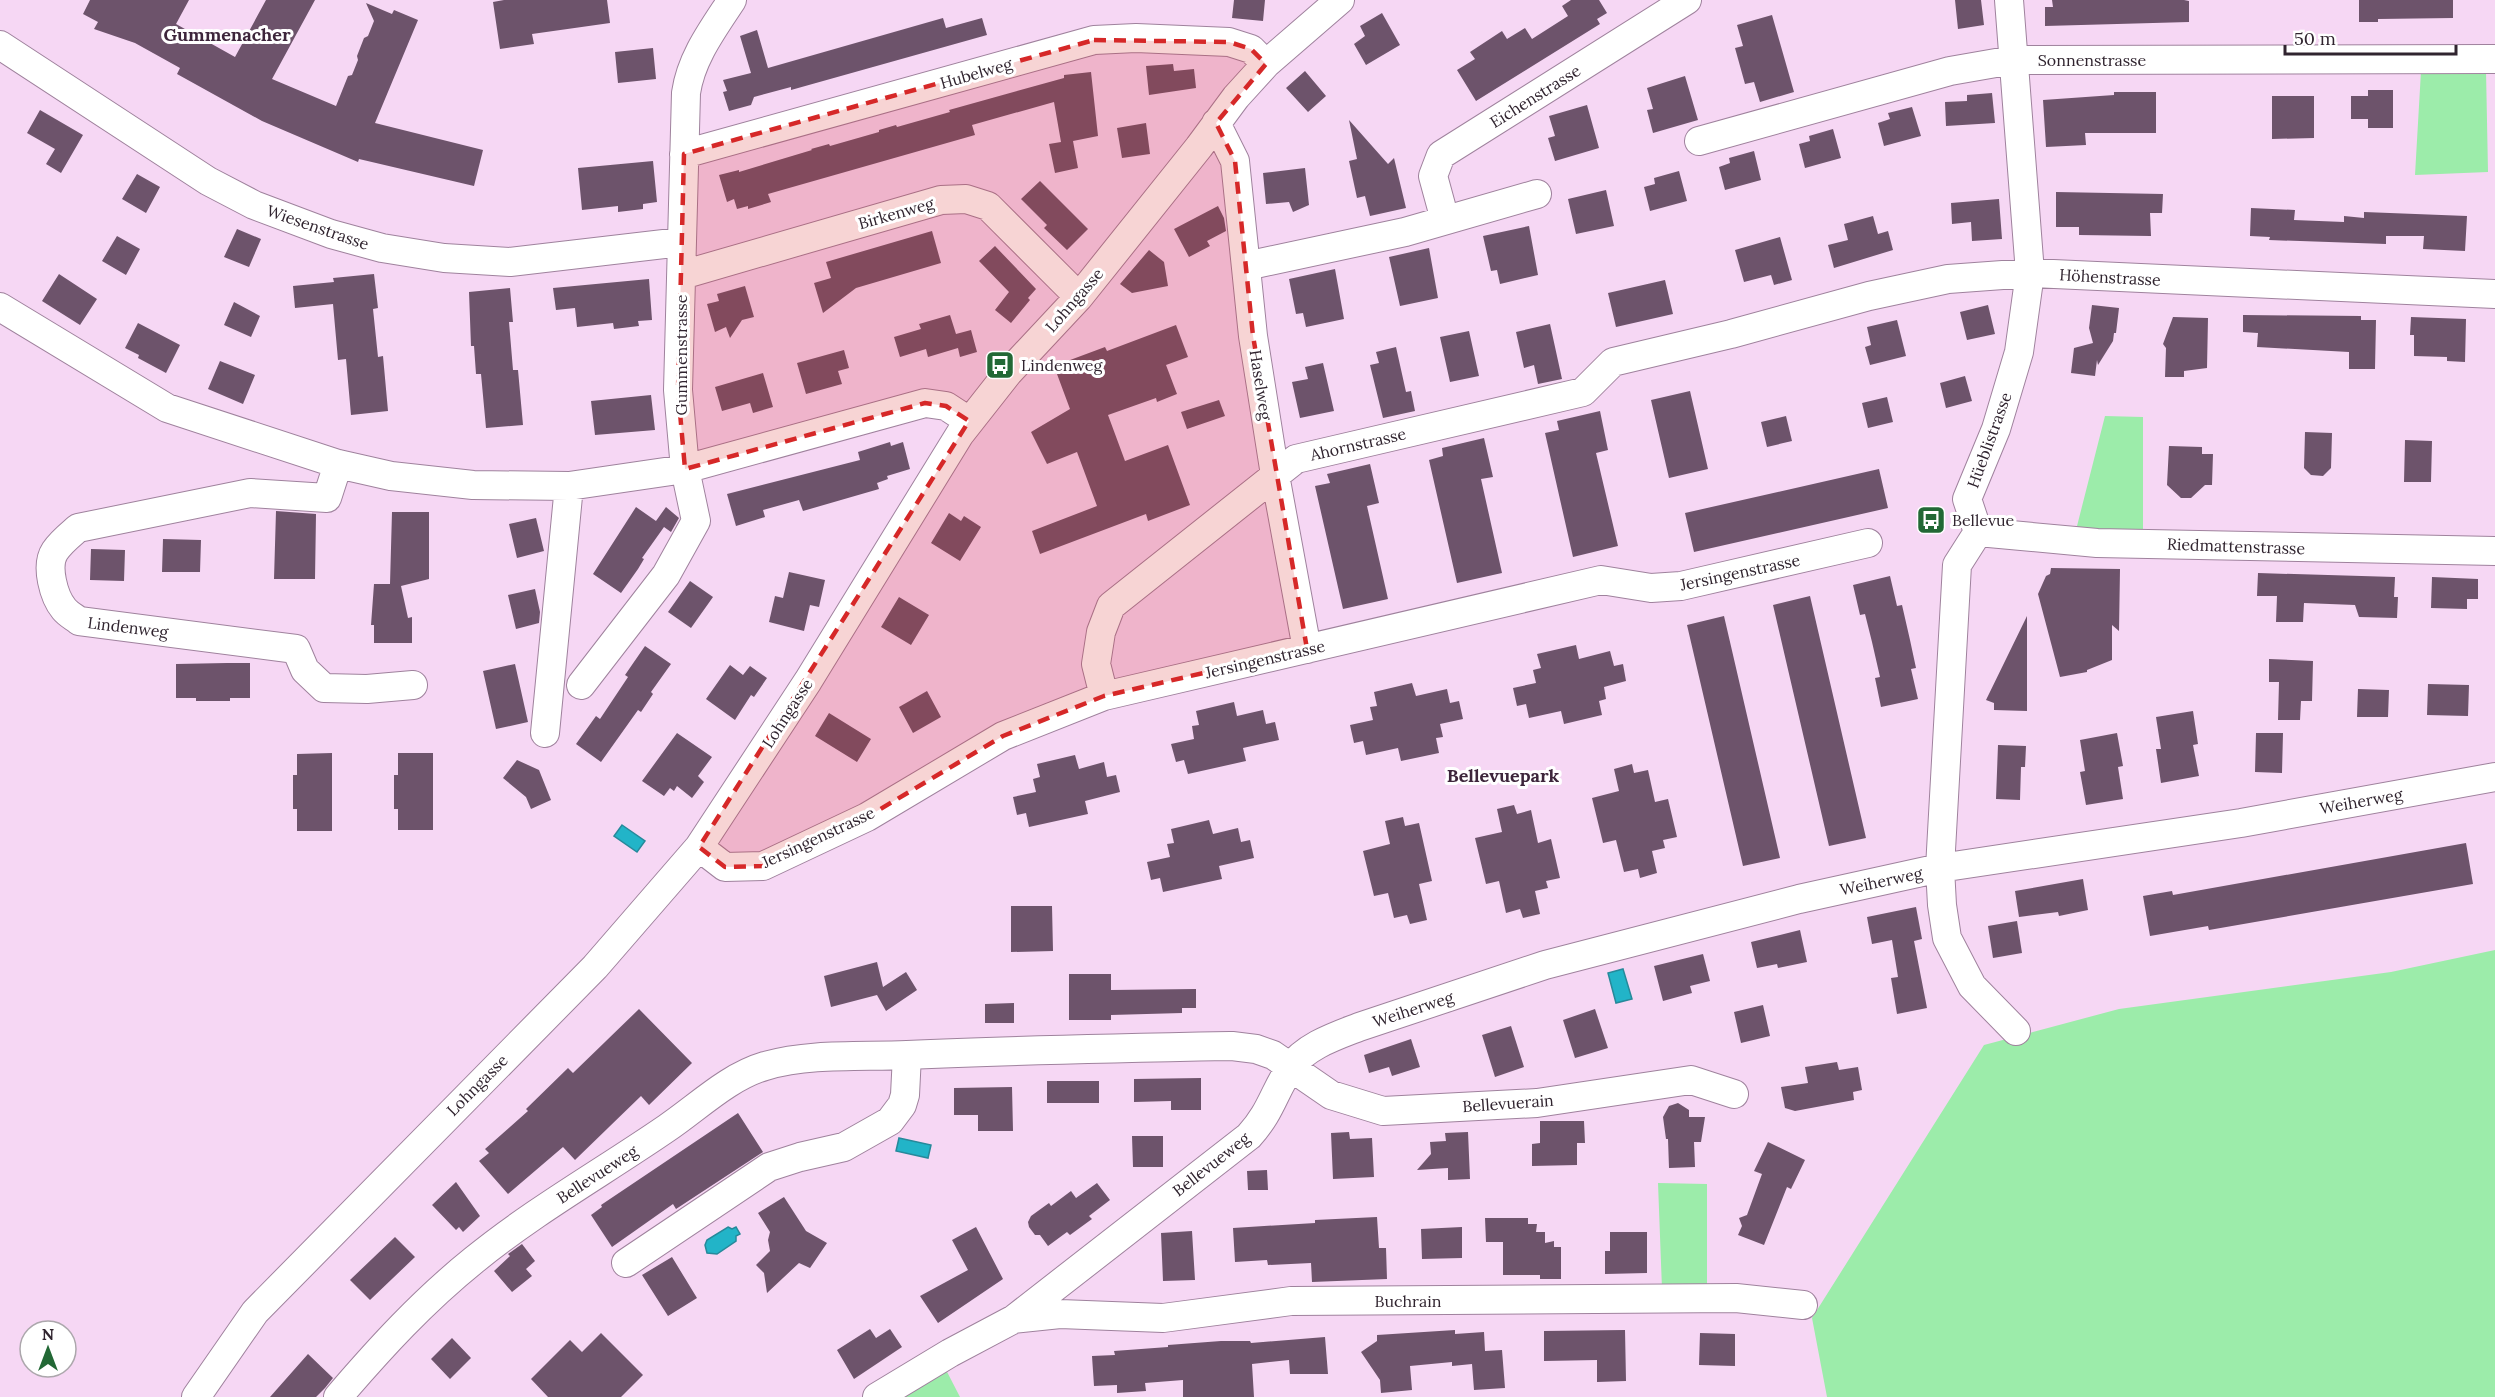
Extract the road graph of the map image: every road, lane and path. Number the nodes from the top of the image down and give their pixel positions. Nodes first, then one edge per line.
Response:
1 (732, 0) edge
2 (1340, 0) edge
3 (1687, 0) edge
4 (2009, 0) edge
5 (0, 45) edge
6 (2495, 58) edge
7 (2013, 60) junction
8 (1266, 64) junction
9 (1216, 123) junction
10 (1699, 141) dead end
11 (684, 154) junction
12 (1537, 194) dead end
13 (1445, 220) junction
14 (681, 242) junction
15 (1246, 266) junction
16 (2030, 273) junction
17 (682, 275) junction
18 (2495, 294) edge
19 (1079, 297) junction
20 (0, 307) edge
21 (1731, 334) joint
22 (969, 421) junction
23 (338, 464) junction
24 (686, 469) junction
25 (1275, 475) junction
26 (569, 486) junction
27 (1978, 532) junction
28 (1868, 543) dead end
29 (2495, 551) edge
30 (1307, 649) junction
31 (413, 685) dead end
32 (581, 685) dead end
33 (1104, 696) junction
34 (545, 733) dead end
35 (2495, 777) edge
36 (699, 848) junction
37 (1940, 868) junction
38 (2016, 1031) dead end
39 (907, 1055) junction
40 (1291, 1067) junction
41 (1734, 1094) dead end
42 (626, 1263) dead end
43 (1803, 1305) dead end
44 (1014, 1319) junction
45 (196, 1397) edge
46 (338, 1397) edge
47 (877, 1397) edge

1 - 11 street, Gummenstrasse
2 - 8 street, Lohngasse
3 - 13 street, Eichenstrasse
4 - 7 street, Hüeblistrasse
5 - 14 street, Wiesenstrasse
6 - 7 street, Sonnenstrasse
7 - 10 street, Sonnenstrasse
7 - 16 street, Hüeblistrasse
8 - 9 street, Lohngasse
8 - 11 street, Hubelweg
9 - 15 street, Haselweg
9 - 19 street, Lohngasse
11 - 14 street, Gummenstrasse
12 - 13 street
13 - 15 street
14 - 17 street, Gummenstrasse
15 - 25 street, Haselweg
16 - 18 street, Höhenstrasse
16 - 21 street, Höhenstrasse
16 - 27 street, Hüeblistrasse
17 - 19 street, Birkenweg
17 - 24 street, Gummenstrasse
19 - 22 street, Lohngasse
20 - 23 street
21 - 25 street, Ahornstrasse
22 - 24 street
22 - 36 street, Lohngasse
23 - 26 street
23 - 31 street, Lindenweg
24 - 26 street
24 - 32 street, Gummenstrasse
25 - 30 street, Haselweg
25 - 33 street, Ahornstrasse
26 - 34 street
27 - 29 street, Riedmattenstrasse
27 - 37 street
28 - 30 street, Jersingenstrasse
30 - 33 street, Jersingenstrasse
33 - 36 street, Jersingenstrasse
35 - 37 street, Weiherweg
36 - 45 street, Lohngasse
37 - 38 street
37 - 40 street, Weiherweg
39 - 40 street, Bellevueweg
39 - 42 street
39 - 46 street, Bellevueweg
40 - 41 street, Bellevuerain
40 - 44 street, Bellevueweg
43 - 44 street, Buchrain
44 - 47 street, Bellevueweg

